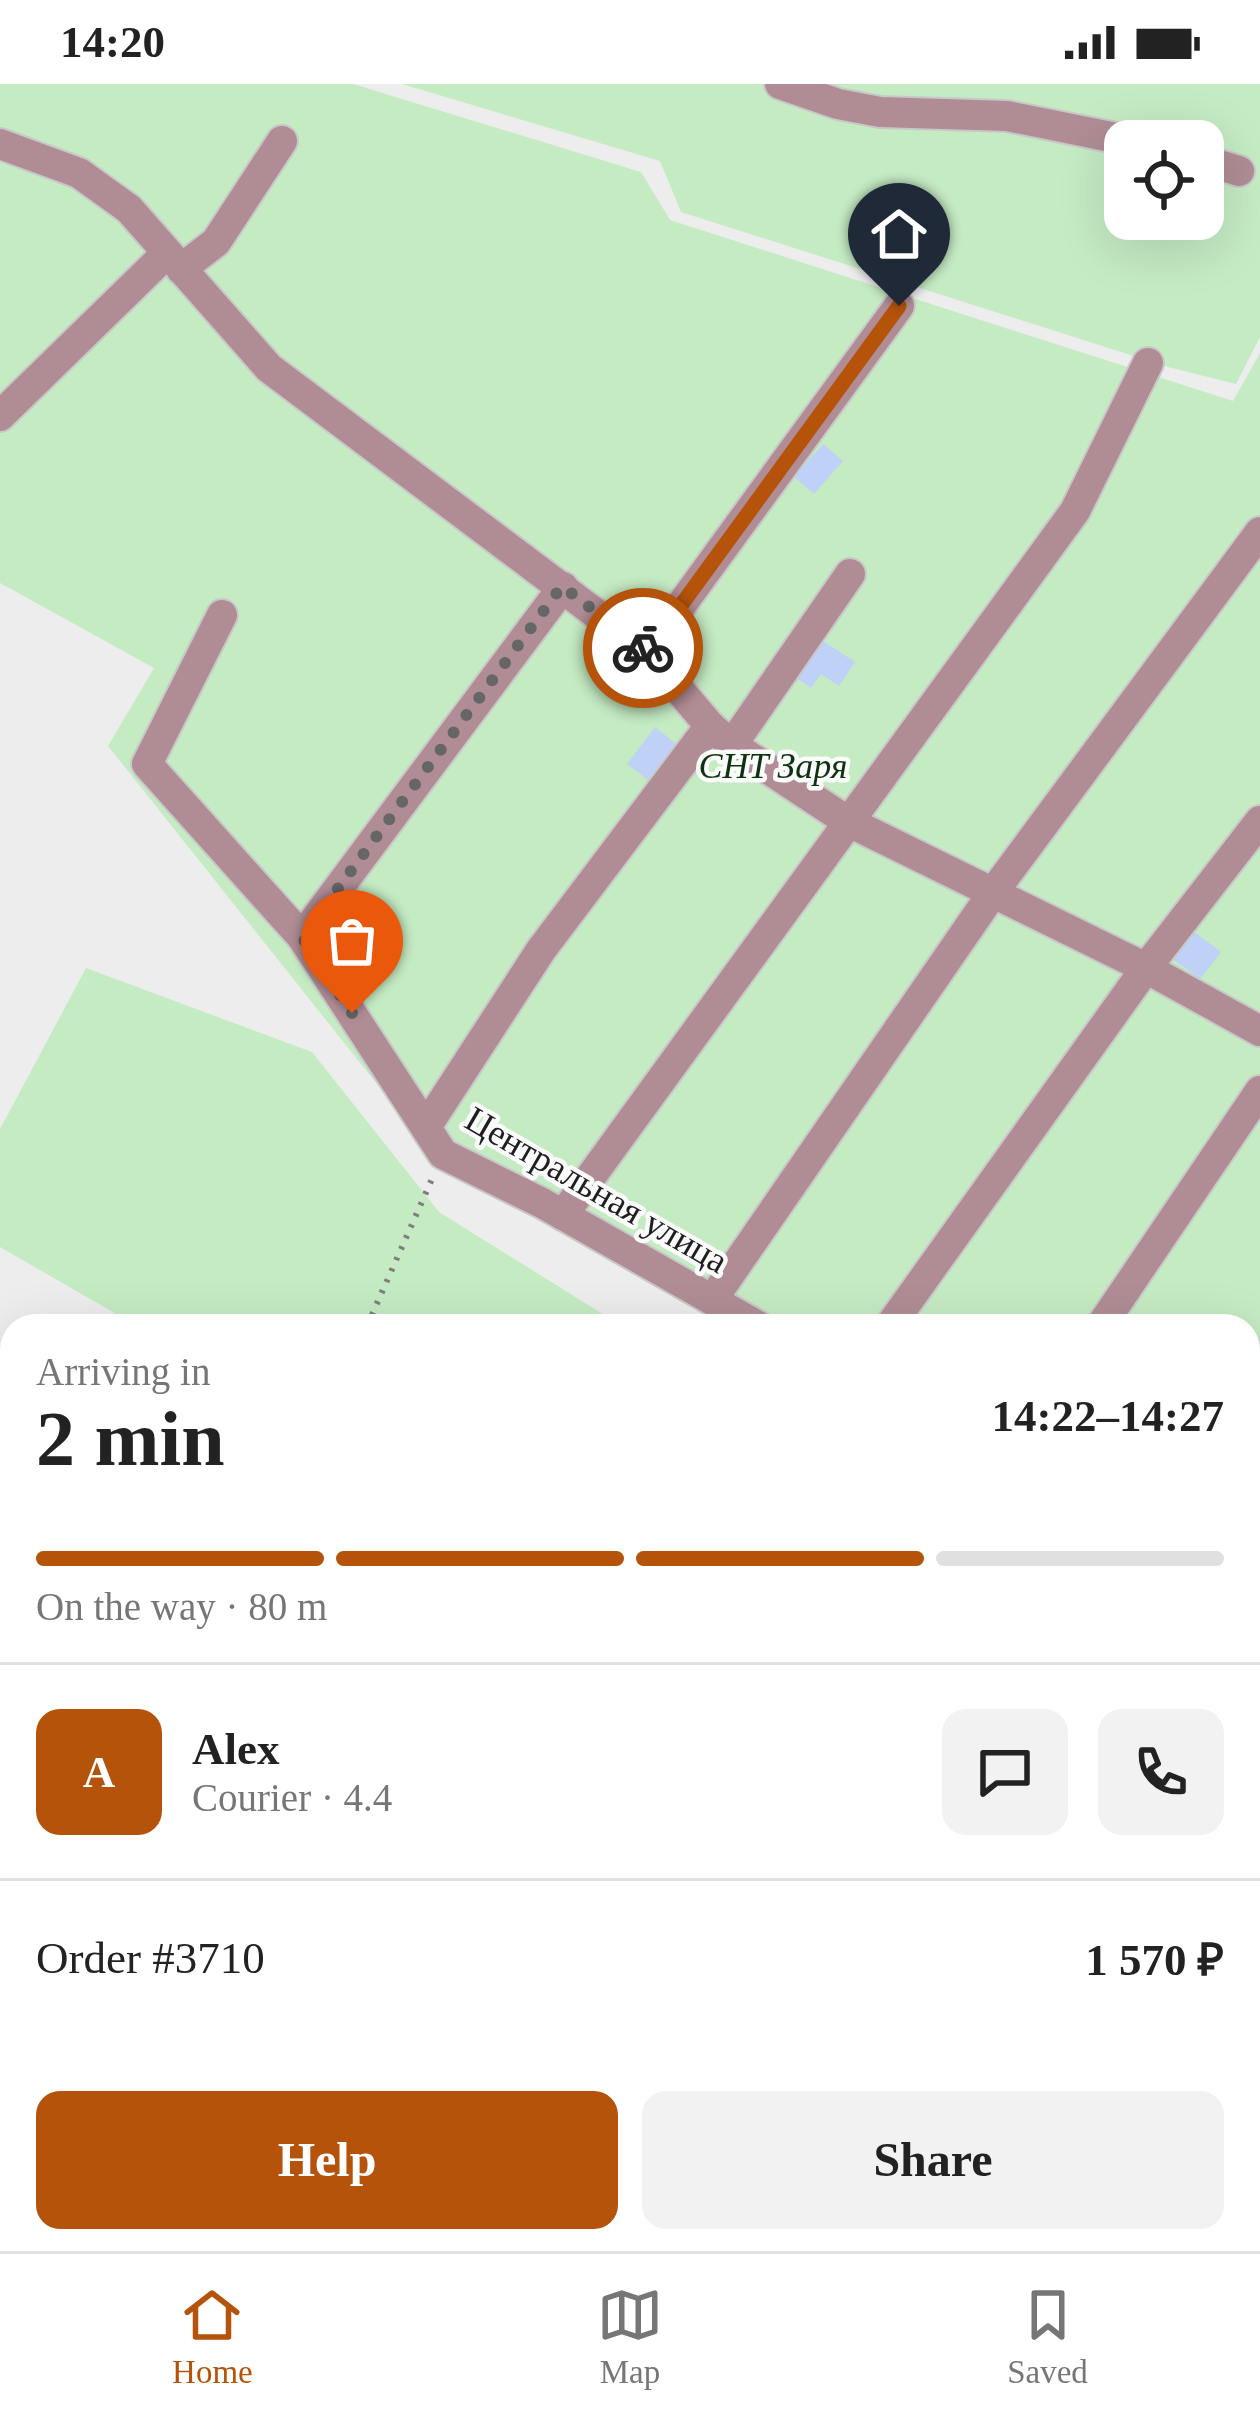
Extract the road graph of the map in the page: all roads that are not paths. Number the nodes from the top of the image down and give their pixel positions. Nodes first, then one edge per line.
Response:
1 (780, 84) edge
2 (1104, 136) edge
3 (281, 142) dead end
4 (0, 144) edge
5 (1224, 166) edge
6 (1239, 171) dead end
7 (174, 261) junction
8 (899, 306) dead end
9 (1148, 363) dead end
10 (0, 416) edge
11 (1260, 532) edge
12 (850, 574) dead end
13 (562, 586) junction
14 (222, 615) dead end
15 (647, 652) junction
16 (721, 736) junction
17 (1260, 820) edge
18 (848, 821) junction
19 (992, 894) junction
20 (302, 937) junction
21 (1146, 968) junction
22 (1260, 1031) edge
23 (1260, 1090) edge
24 (426, 1127) junction
25 (563, 1215) junction
26 (712, 1300) junction
27 (737, 1314) edge
28 (899, 1314) edge
29 (1109, 1314) edge

1 - 2 street
3 - 7 street
4 - 7 street
5 - 6 street
7 - 10 street
7 - 13 street
8 - 15 street
9 - 18 street
11 - 19 street
12 - 16 street
13 - 15 street
13 - 20 street
14 - 20 street, Центральная улица
15 - 16 street
16 - 18 street
16 - 24 street
17 - 21 street
18 - 19 street
18 - 25 street
19 - 21 street
19 - 26 street
20 - 24 street, Центральная улица
21 - 22 street
21 - 28 street
23 - 29 street
24 - 25 street, Центральная улица
25 - 26 street, Центральная улица
26 - 27 street, Центральная улица

